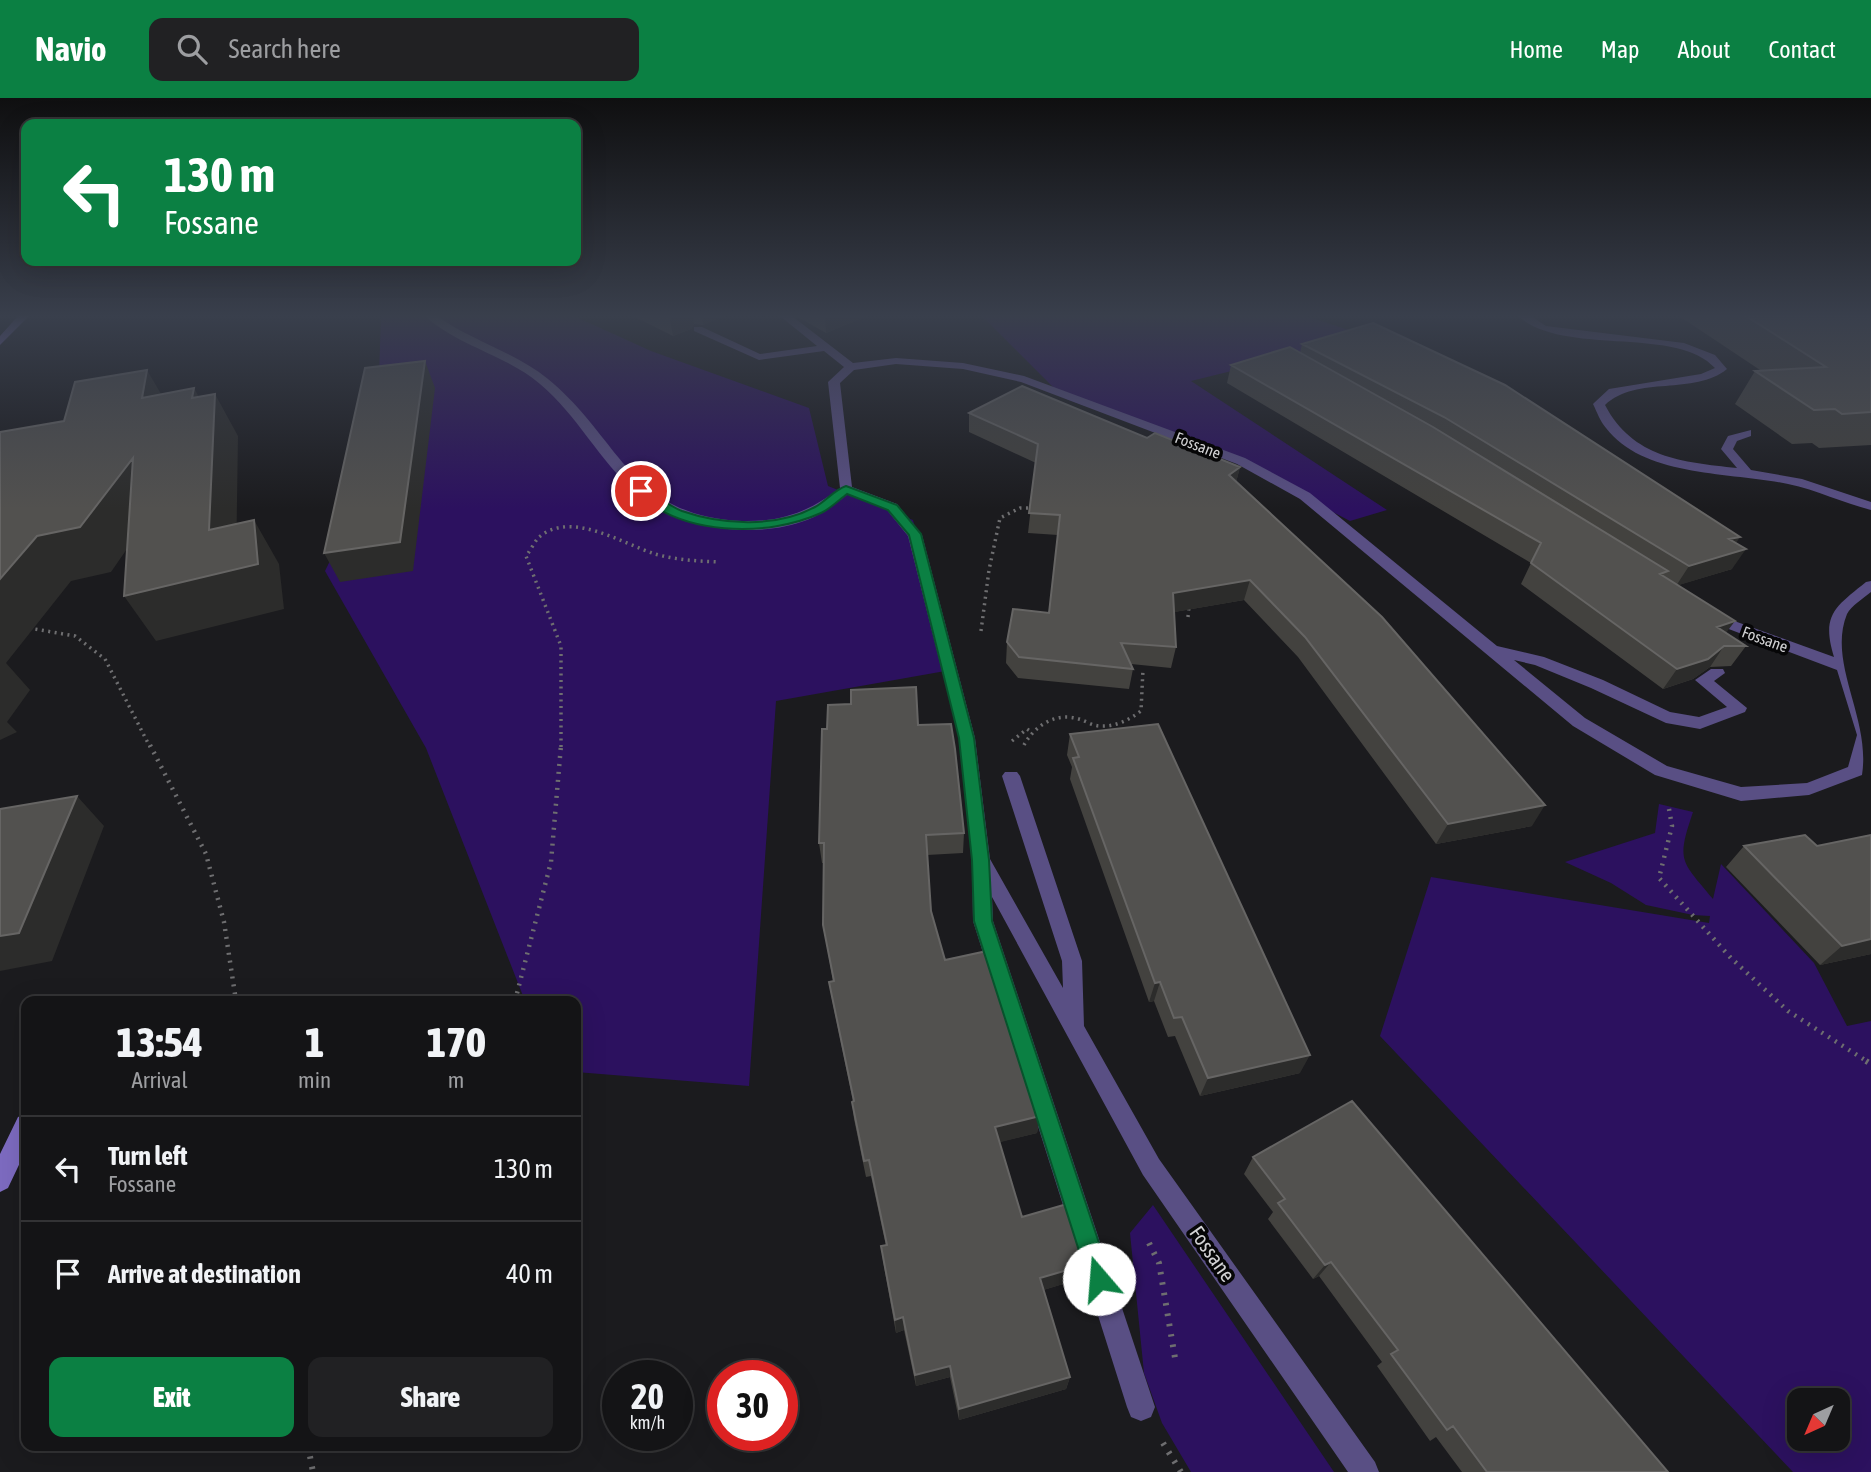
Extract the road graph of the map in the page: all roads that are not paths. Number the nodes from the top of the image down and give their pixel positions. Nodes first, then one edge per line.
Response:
1 (542, 380) edge
2 (836, 380) edge
3 (1027, 380) edge
4 (1683, 380) edge
5 (1747, 433) dead end
6 (1748, 474) junction
7 (846, 489) junction
8 (1871, 506) edge
9 (1871, 585) edge
10 (1693, 606) edge
11 (1493, 650) junction
12 (1844, 667) junction
13 (1717, 673) edge
14 (1012, 776) road end
15 (981, 860) junction
16 (1075, 1027) junction
17 (21, 1136) edge
18 (0, 1180) edge
19 (1141, 1407) dead end
20 (1365, 1472) edge

1 - 7 street
2 - 7 street
3 - 11 street, Fossane
4 - 6 street
5 - 6 street
6 - 8 street
7 - 15 street, Fossane
9 - 12 street, Fossane
10 - 12 street, Fossane
11 - 12 street, Fossane
11 - 13 street, Fossane
14 - 16 street, Fossane
15 - 16 street, Fossane
15 - 19 street, Fossane
16 - 20 street, Fossane
17 - 18 main road

